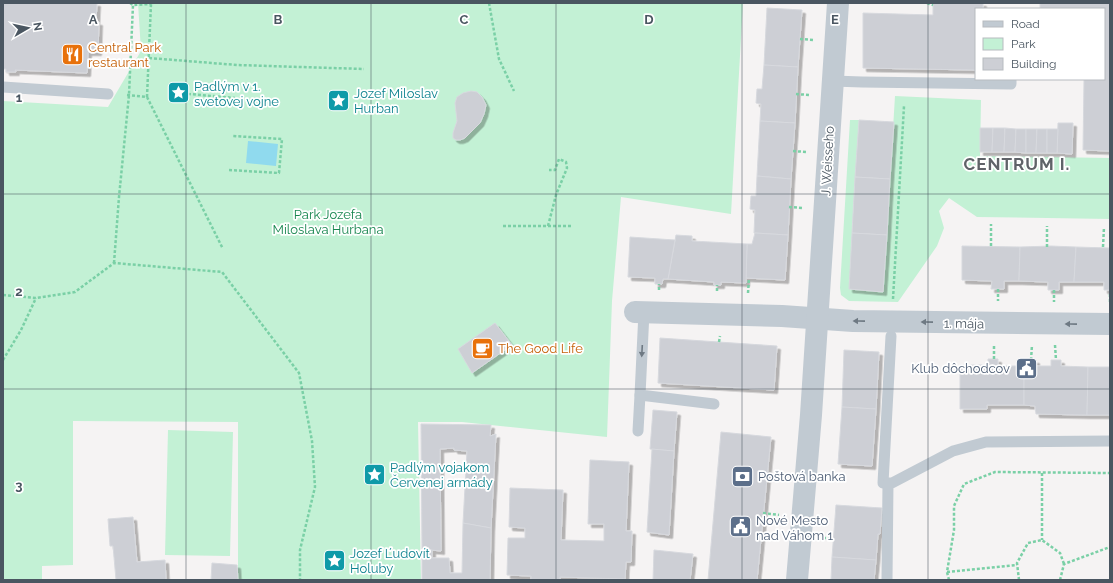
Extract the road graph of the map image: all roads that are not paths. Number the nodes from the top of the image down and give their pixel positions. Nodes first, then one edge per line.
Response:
1 (838, 3) edge
2 (833, 80) junction
3 (1011, 80) edge
4 (3, 87) edge
5 (108, 94) road end
6 (640, 312) joint
7 (817, 319) junction
8 (1110, 324) edge
9 (892, 336) dead end
10 (640, 395) junction
11 (714, 404) dead end
12 (638, 431) dead end
13 (1110, 441) edge
14 (883, 483) dead end
15 (797, 580) edge
16 (887, 580) edge

1 - 2 street, J. Weisseho
2 - 3 lane
2 - 7 street, J. Weisseho
4 - 5 lane
6 - 7 street
6 -> 10 lane
8 -> 7 street, 1. mája
7 - 15 street, J. Weisseho
9 - 14 lane
10 - 11 lane
10 - 12 lane
13 - 16 lane

